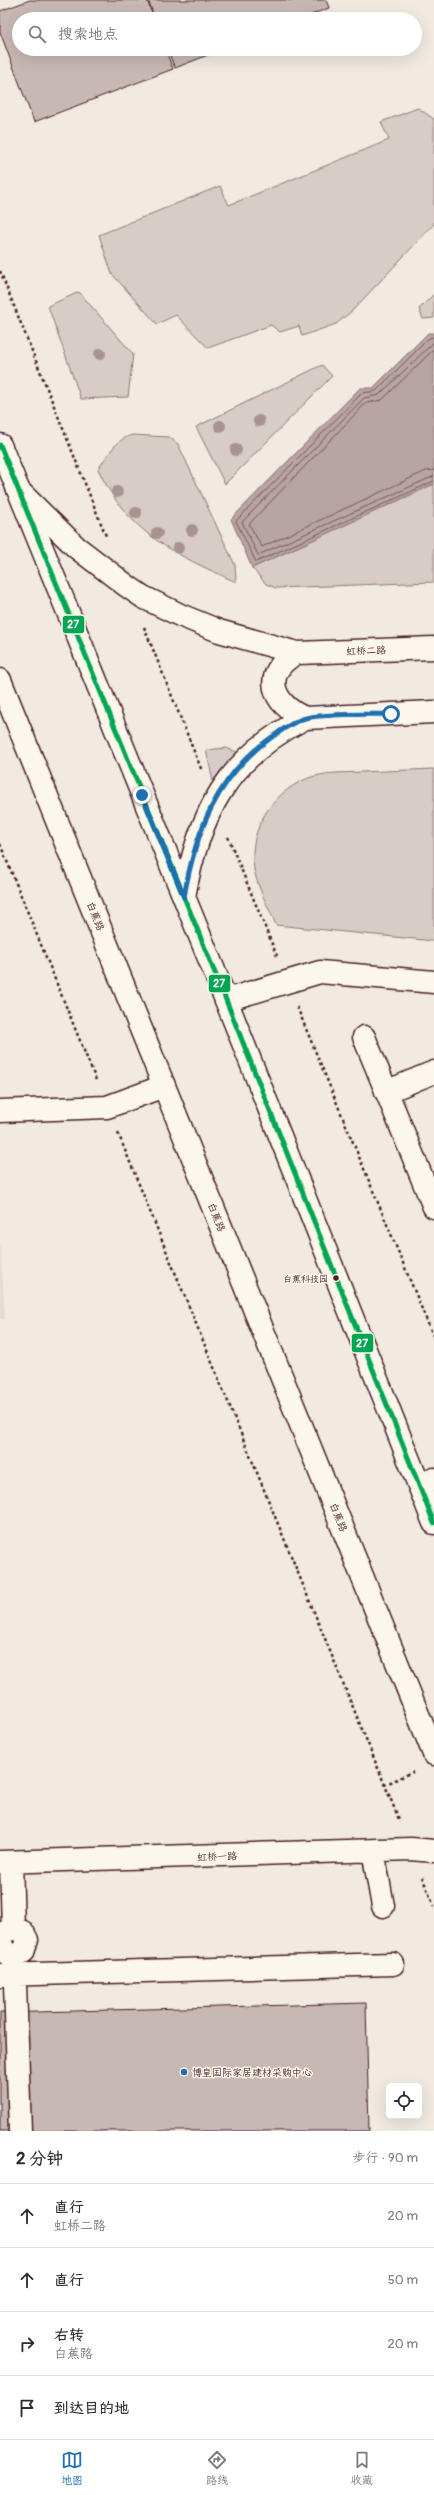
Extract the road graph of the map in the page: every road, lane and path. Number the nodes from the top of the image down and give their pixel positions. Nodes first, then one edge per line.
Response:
1 (0, 271) edge
2 (0, 445) edge
3 (18, 490) junction
4 (109, 543) dead end
5 (127, 586) junction
6 (434, 648) edge
7 (298, 653) junction
8 (0, 680) edge
9 (434, 712) edge
10 (305, 718) junction
11 (214, 802) junction
12 (0, 844) edge
13 (184, 897) junction
14 (287, 982) junction
15 (434, 982) edge
16 (226, 1000) junction
17 (364, 1037) dead end
18 (434, 1072) edge
19 (164, 1086) junction
20 (386, 1092) junction
21 (107, 1107) junction
22 (0, 1111) edge
23 (434, 1207) edge
24 (434, 1338) edge
25 (426, 1482) edge
26 (434, 1523) edge
27 (427, 1761) edge
28 (384, 1785) junction
29 (411, 1849) junction
30 (373, 1851) junction
31 (434, 1851) edge
32 (6, 1862) edge
33 (383, 1906) dead end
34 (434, 1906) edge
35 (7, 1953) edge
36 (393, 1964) dead end
37 (20, 2131) edge

1 - 4 path
2 - 3 main road
3 - 5 main road, 虹桥二路
3 - 13 main road
5 - 7 main road, 虹桥二路
5 - 11 path
6 - 7 main road, 虹桥二路
7 - 10 main road
8 - 19 main road, 白蕉路
9 - 10 main road
10 - 11 main road
11 - 13 main road
11 - 14 path
12 - 21 path
13 - 16 main road
14 - 15 main road
14 - 16 main road
14 - 24 path
16 - 25 main road
17 - 20 main road
18 - 20 main road
19 - 21 main road
19 - 27 main road, 白蕉路
20 - 23 main road
21 - 22 main road
21 - 28 path
25 - 26 main road
27 - 28 path
28 - 29 path
29 - 30 main road, 虹桥一路
29 - 31 main road, 虹桥一路
29 - 34 path
30 - 32 main road, 虹桥一路
30 - 33 main road
32 - 35 main road
35 - 36 main road
35 - 37 main road

